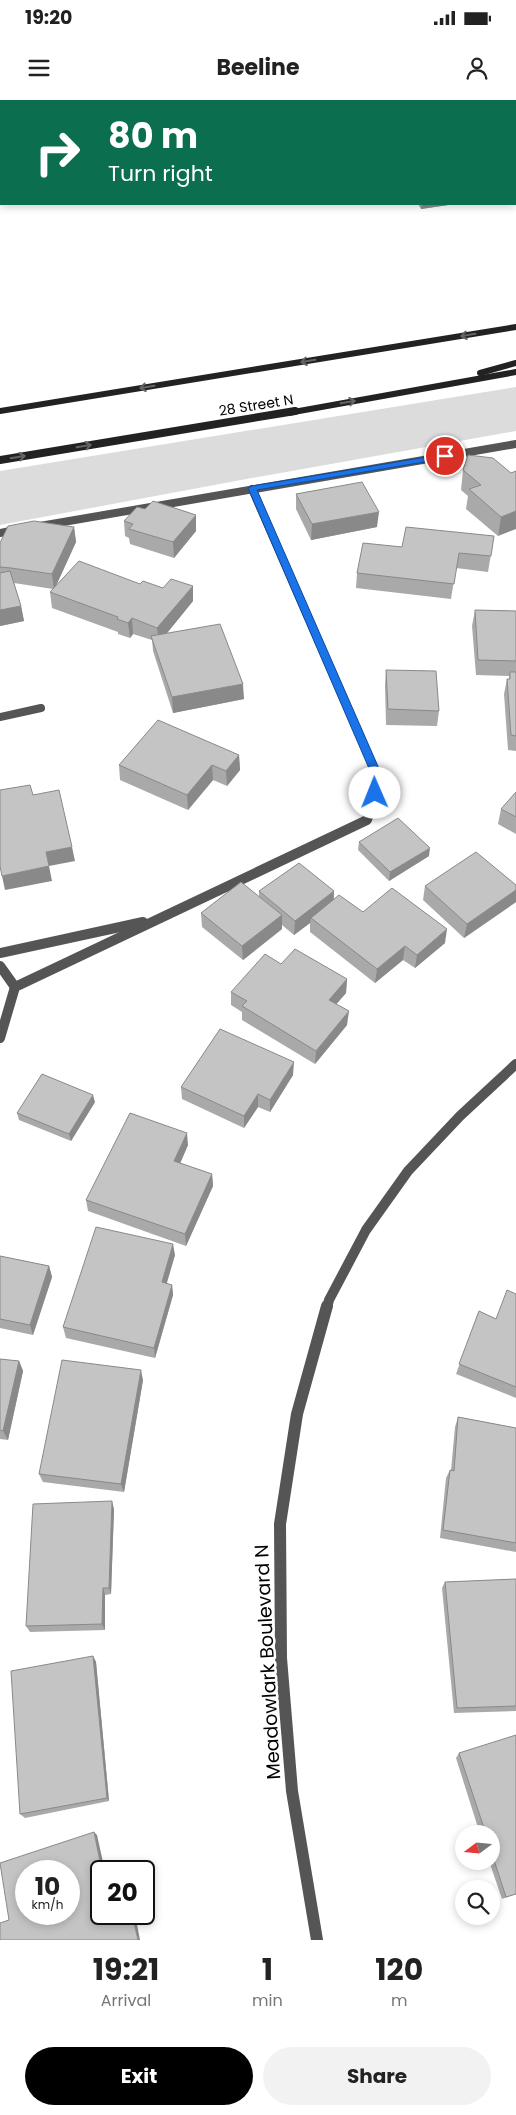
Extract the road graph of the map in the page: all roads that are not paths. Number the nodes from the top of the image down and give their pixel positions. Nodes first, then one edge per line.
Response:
1 (516, 327) edge
2 (516, 364) edge
3 (516, 372) edge
4 (389, 396) junction
5 (0, 411) edge
6 (516, 444) edge
7 (0, 460) edge
8 (252, 488) junction
9 (0, 533) edge
10 (41, 708) dead end
11 (0, 717) edge
12 (160, 918) junction
13 (0, 953) edge
14 (0, 966) edge
15 (15, 987) junction
16 (0, 1038) edge
17 (516, 1064) edge
18 (317, 1940) edge

1 -> 5 main road
2 - 4 main road
3 - 4 main road, 28 Street N
7 -> 4 main road, 28 Street N
6 - 8 street
8 - 9 street
8 - 12 street
10 - 11 street
12 - 13 street
12 - 15 street
14 - 15 street
15 - 16 street
17 - 18 street, Meadowlark Boulevard N

